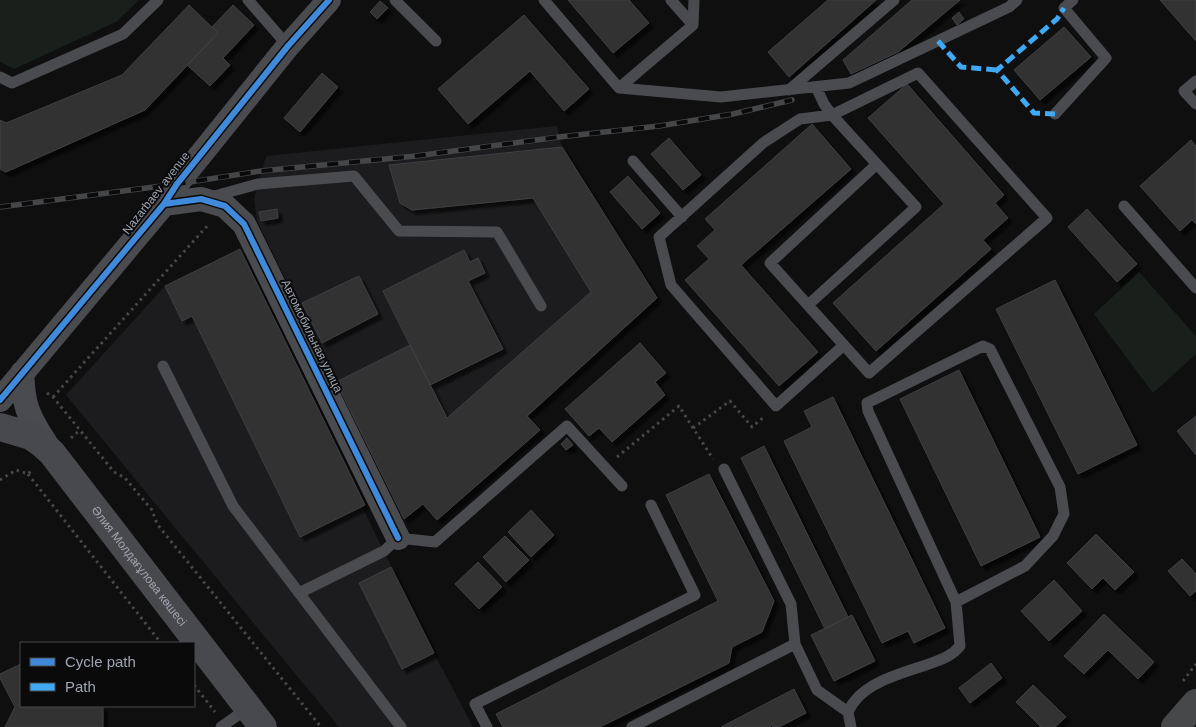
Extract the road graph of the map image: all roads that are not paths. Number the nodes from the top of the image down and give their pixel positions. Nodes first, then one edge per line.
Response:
1 (158, 0) edge
2 (248, 0) edge
3 (329, 0) edge
4 (396, 0) edge
5 (544, 0) edge
6 (671, 0) edge
7 (694, 0) edge
8 (894, 0) edge
9 (1074, 0) edge
10 (1010, 2) edge
11 (692, 25) junction
12 (436, 41) dead end
13 (288, 46) junction
14 (0, 77) edge
15 (1196, 81) edge
16 (816, 87) junction
17 (619, 88) junction
18 (789, 90) junction
19 (1196, 104) edge
20 (1055, 114) dead end
21 (832, 115) junction
22 (632, 161) dead end
23 (877, 164) junction
24 (201, 200) junction
25 (164, 204) junction
26 (1124, 206) dead end
27 (682, 217) junction
28 (1196, 288) edge
29 (808, 305) junction
30 (540, 306) dead end
31 (844, 345) junction
32 (164, 366) dead end
33 (22, 373) junction
34 (0, 400) edge
35 (0, 427) edge
36 (52, 453) junction
37 (724, 469) dead end
38 (622, 486) dead end
39 (651, 505) dead end
40 (398, 538) junction
41 (299, 593) junction
42 (956, 602) junction
43 (795, 644) junction
44 (1196, 703) edge
45 (848, 712) junction
46 (256, 718) edge
47 (223, 726) edge
48 (401, 727) edge
49 (487, 727) edge
50 (632, 727) edge
51 (851, 727) edge
52 (1175, 727) edge

1 - 14 lane
2 - 13 lane
3 - 13 street, Nazarbaev avenue
4 - 12 lane
5 - 17 lane
6 - 11 lane
7 - 11 lane
8 - 18 lane
9 - 20 lane
10 - 16 lane
11 - 17 lane
13 - 25 street, Nazarbaev avenue
15 - 19 lane
16 - 18 lane
16 - 21 lane
17 - 18 lane
21 - 23 lane
21 - 27 lane
21 - 31 lane
22 - 27 lane
23 - 29 lane
23 - 29 lane
24 - 25 street, Автомобильная улица
24 - 30 lane
24 - 40 street, Автомобильная улица
25 - 33 street, Nazarbaev avenue
26 - 28 lane
27 - 31 lane
29 - 31 lane
32 - 41 lane
33 - 34 street, Nazarbaev avenue
33 - 36 street
35 - 36 main road, Әлия Молдағұлова көшесі
36 - 46 main road, Әлия Молдағұлова көшесі
37 - 43 lane
38 - 40 lane
39 - 49 lane
40 - 41 lane
41 - 48 lane
42 - 42 lane
42 - 45 lane
43 - 45 lane
43 - 50 lane
44 - 52 main road
45 - 51 lane
46 - 47 lane

